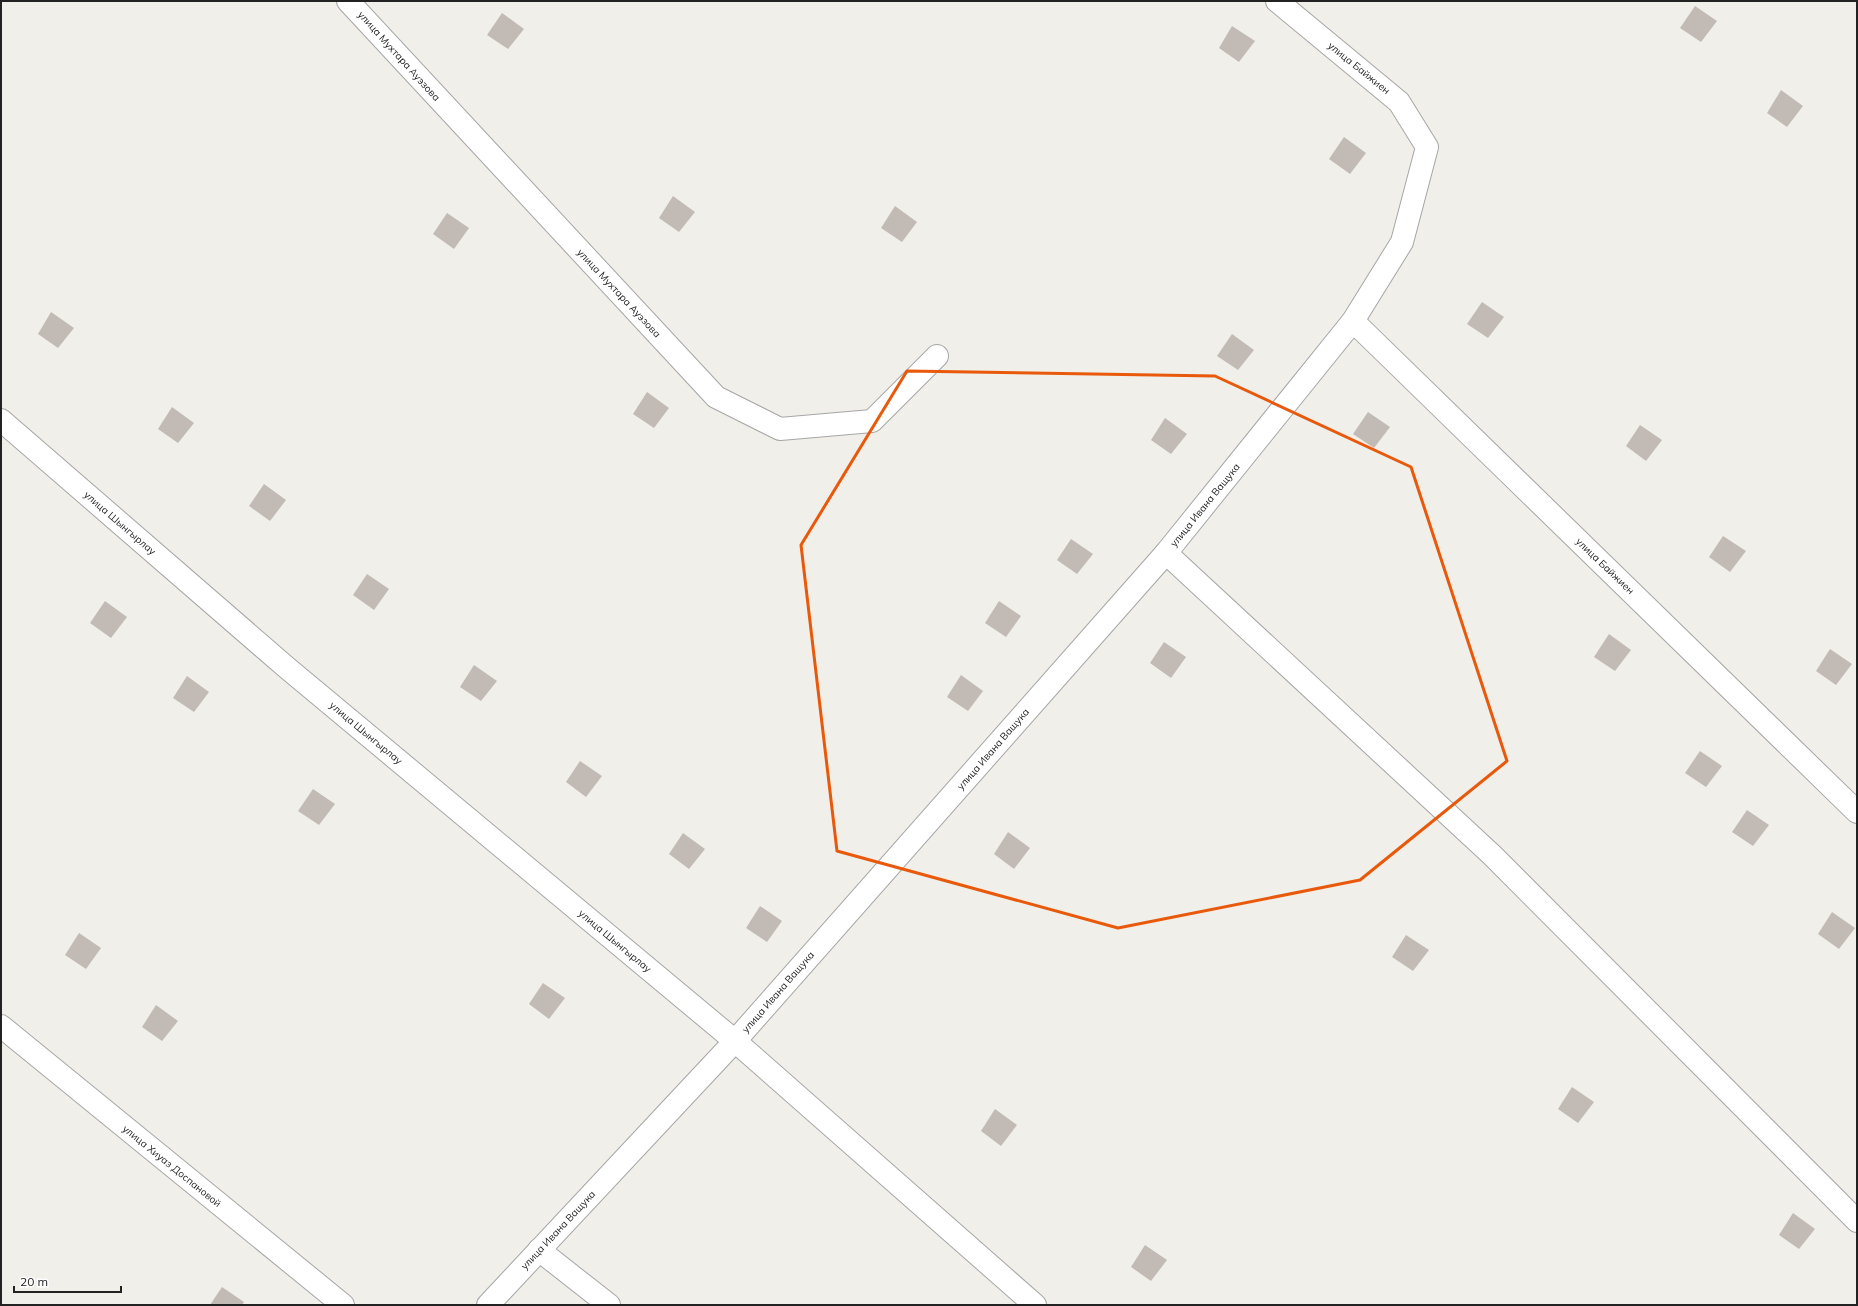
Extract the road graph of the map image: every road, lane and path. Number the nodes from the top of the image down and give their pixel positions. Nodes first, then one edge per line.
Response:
1 (348, 1) edge
2 (1277, 1) edge
3 (1427, 147) joint
4 (1353, 321) junction
5 (937, 356) dead end
6 (1, 420) edge
7 (1166, 553) junction
8 (1857, 812) edge
9 (1, 1026) edge
10 (735, 1041) junction
11 (1857, 1221) edge
12 (539, 1250) junction
13 (343, 1305) edge
14 (488, 1305) edge
15 (609, 1305) edge
16 (1035, 1305) edge

1 - 5 street, улица Мухтара Ауэзова
2 - 3 street, улица Байжиен
3 - 4 street, улица Ивана Ващука
4 - 7 street, улица Ивана Ващука
4 - 8 street, улица Байжиен
6 - 10 street, улица Шынгырлау
7 - 10 street, улица Ивана Ващука
7 - 11 street
9 - 13 street, улица Хиуаз Доспановой
10 - 12 street, улица Ивана Ващука
10 - 16 street, улица Шынгырлау
12 - 14 street, улица Ивана Ващука
12 - 15 street

